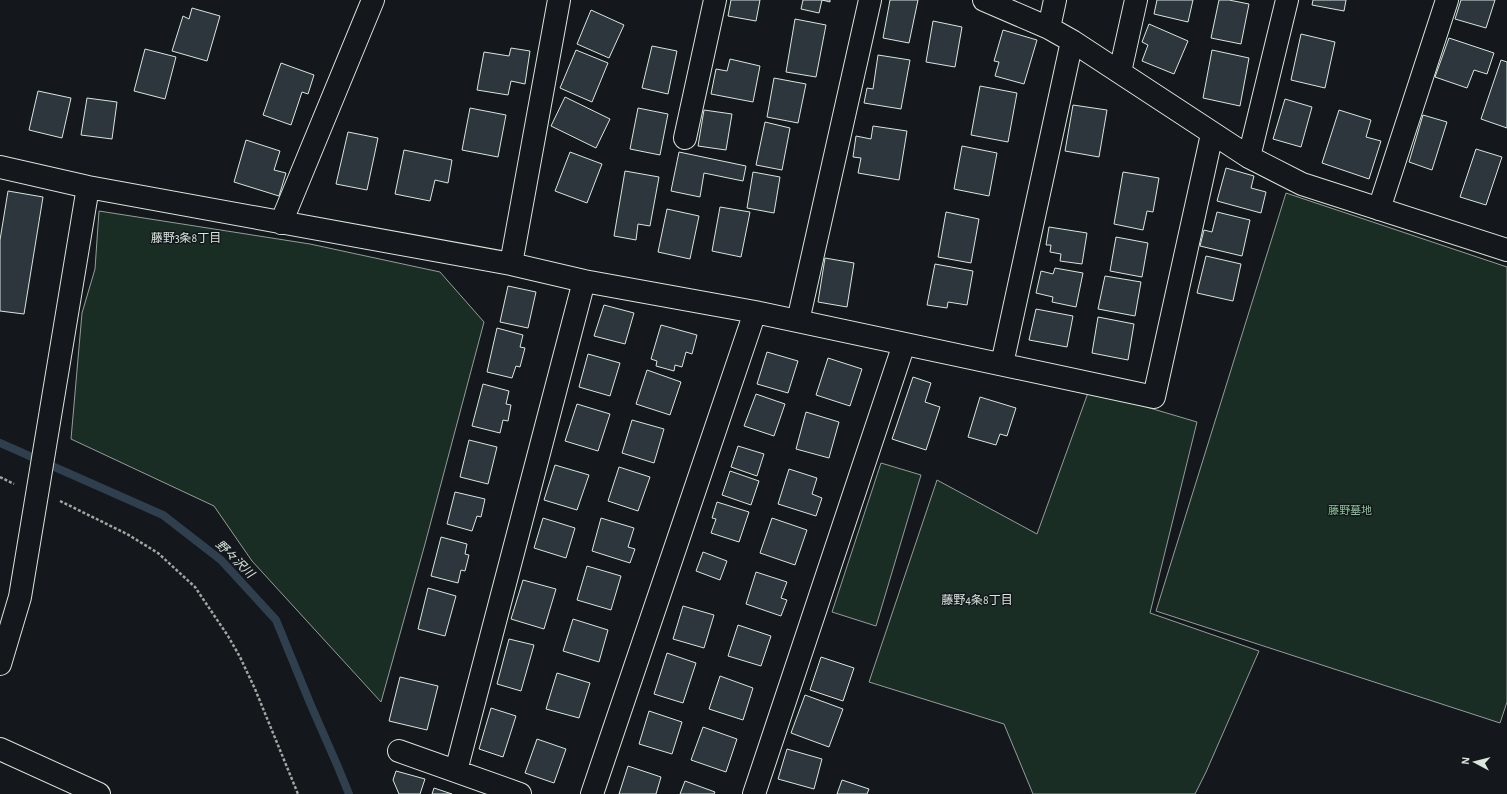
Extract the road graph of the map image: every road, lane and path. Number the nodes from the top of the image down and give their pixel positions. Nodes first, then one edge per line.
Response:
1 (373, 0) edge
2 (559, 0) edge
3 (716, 0) edge
4 (870, 0) edge
5 (984, 0) edge
6 (1055, 0) edge
7 (1136, 0) edge
8 (1287, 0) edge
9 (1447, 0) edge
10 (1049, 28) junction
11 (1072, 41) junction
12 (1120, 72) junction
13 (1212, 134) junction
14 (685, 138) dead end
15 (1249, 158) junction
16 (0, 167) edge
17 (88, 187) junction
18 (1379, 209) junction
19 (281, 223) junction
20 (1507, 250) edge
21 (511, 264) junction
22 (584, 281) junction
23 (755, 312) junction
24 (798, 321) junction
25 (904, 344) junction
26 (1002, 364) junction
27 (37, 492) junction
28 (0, 664) edge
29 (0, 749) edge
30 (399, 751) dead end
31 (456, 771) junction
32 (99, 794) edge
33 (298, 794) edge
34 (520, 794) edge
35 (592, 794) edge
36 (754, 794) edge

1 - 19 street
2 - 21 street
3 - 14 street
4 - 24 street
5 - 10 street
6 - 10 street
7 - 12 street
8 - 15 street
9 - 18 street
10 - 11 street
11 - 12 street
11 - 26 street
12 - 13 street
13 - 15 street
13 - 26 street
15 - 18 street
16 - 17 street
17 - 19 street
17 - 27 street
18 - 20 street
19 - 21 street
21 - 22 street
22 - 23 street
22 - 31 street
23 - 24 street
23 - 35 street
24 - 25 street
25 - 26 street
25 - 36 street
27 - 28 street
27 - 33 path
29 - 32 street
30 - 31 street
31 - 34 street

